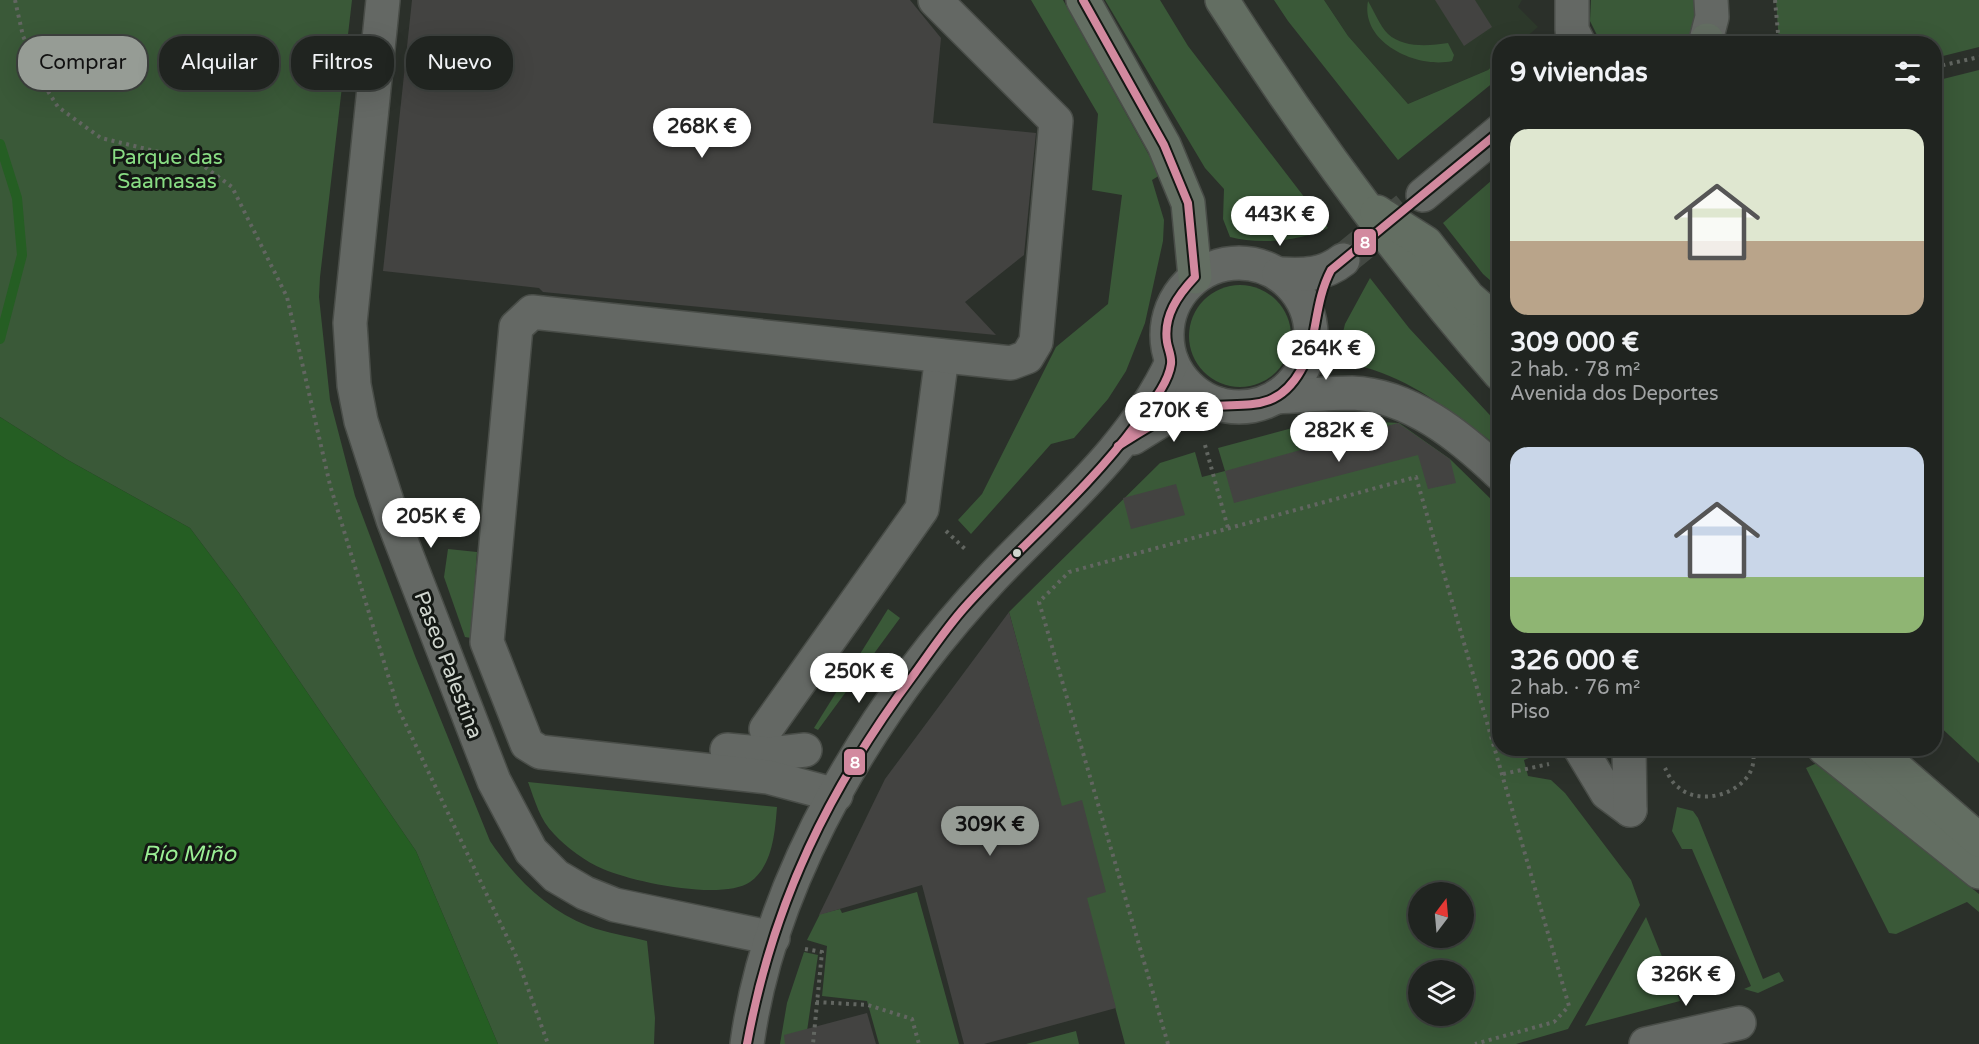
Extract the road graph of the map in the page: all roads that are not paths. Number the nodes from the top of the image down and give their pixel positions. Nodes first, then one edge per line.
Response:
1 (383, 0) edge
2 (935, 0) edge
3 (1083, 0) edge
4 (1222, 0) edge
5 (1711, 0) edge
6 (1707, 36) edge
7 (1492, 138) edge
8 (1423, 195) tunnel mouth
9 (1358, 200) junction
10 (1279, 274) junction
11 (1195, 277) junction
12 (1492, 318) edge
13 (1312, 331) junction
14 (942, 356) junction
15 (1172, 362) junction
16 (1492, 365) edge
17 (1277, 397) junction
18 (1218, 405) junction
19 (1118, 446) junction
20 (1492, 466) edge
21 (766, 729) dead end
22 (623, 740) dead end
23 (806, 750) dead end
24 (1585, 756) edge
25 (1629, 756) edge
26 (1834, 756) edge
27 (1882, 756) edge
28 (768, 777) junction
29 (620, 778) dead end
30 (836, 795) junction
31 (1979, 840) edge
32 (1979, 872) edge
33 (786, 944) junction
34 (1739, 1023) dead end
35 (747, 1044) edge
36 (1646, 1044) edge

1 - 33 street, Paseo Palestina
2 - 14 street
3 - 11 highway
4 - 9 highway
5 - 6 street
7 - 8 street
9 - 12 highway
9 - 16 highway
10 - 11 street
10 - 13 street
10 - 13 street
11 - 15 street
13 - 17 street
14 - 21 street
14 - 28 street
15 - 18 street
15 - 19 street
17 - 18 street
17 - 20 street
18 - 19 street
19 - 30 street
22 - 23 street
24 - 25 street
26 - 32 highway
27 - 31 highway
28 - 29 street
28 - 30 street
30 - 33 street
33 - 35 street
34 - 36 street

